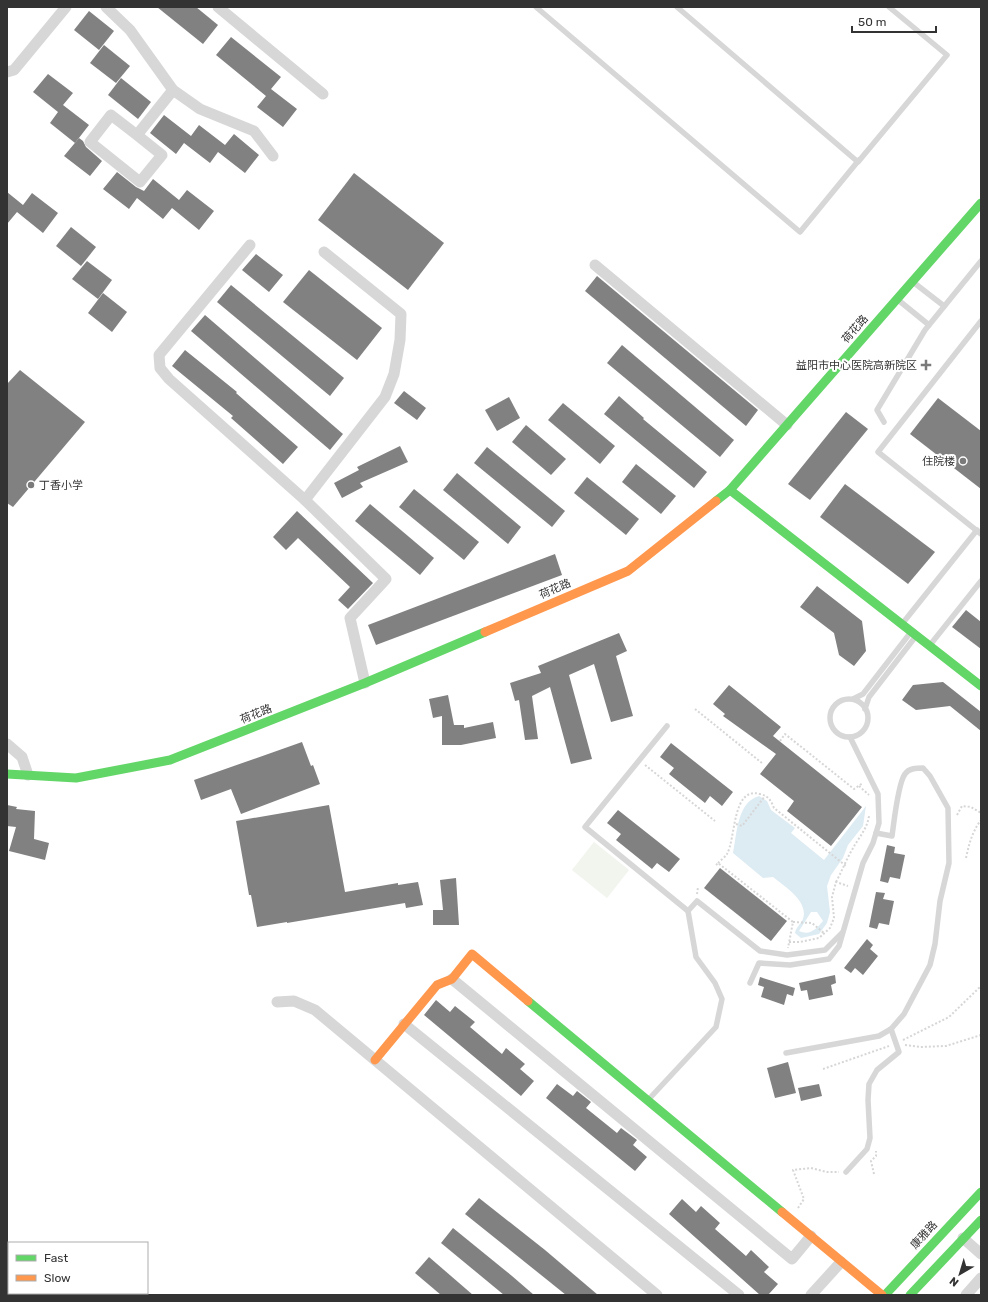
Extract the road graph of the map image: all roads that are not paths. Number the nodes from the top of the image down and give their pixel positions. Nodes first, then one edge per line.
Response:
1 (66, 7) edge
2 (106, 7) edge
3 (218, 7) edge
4 (536, 7) edge
5 (677, 7) edge
6 (889, 7) edge
7 (7, 72) edge
8 (173, 90) junction
9 (323, 94) dead end
10 (136, 135) junction
11 (273, 156) dead end
12 (861, 158) junction
13 (981, 203) edge
14 (250, 245) dead end
15 (324, 252) dead end
16 (981, 260) edge
17 (595, 265) dead end
18 (912, 281) junction
19 (897, 299) junction
20 (944, 306) junction
21 (981, 321) edge
22 (929, 325) junction
23 (884, 422) dead end
24 (786, 425) junction
25 (730, 490) junction
26 (305, 500) junction
27 (979, 532) edge
28 (981, 580) edge
29 (902, 624) junction
30 (914, 634) junction
31 (929, 646) junction
32 (365, 684) junction
33 (981, 686) edge
34 (853, 700) junction
35 (865, 709) junction
36 (667, 726) dead end
37 (850, 737) junction
38 (7, 744) edge
39 (7, 774) edge
40 (28, 775) junction
41 (876, 833) junction
42 (688, 911) junction
43 (842, 933) junction
44 (452, 979) junction
45 (750, 983) dead end
46 (277, 1002) dead end
47 (404, 1024) junction
48 (891, 1029) junction
49 (786, 1053) dead end
50 (375, 1060) junction
51 (648, 1101) junction
52 (846, 1172) road end
53 (981, 1192) edge
54 (981, 1220) edge
55 (811, 1236) junction
56 (964, 1238) junction
57 (981, 1254) edge
58 (841, 1262) junction
59 (981, 1278) edge
60 (657, 1295) edge
61 (739, 1295) edge
62 (811, 1295) edge
63 (882, 1295) edge
64 (885, 1295) edge
65 (910, 1295) edge
66 (966, 1295) edge

1 - 7 street
2 - 8 street
3 - 9 street
4 - 12 lane
5 - 12 lane
6 - 12 lane
8 - 10 street
8 - 11 street
10 - 10 street
13 - 18 street, 荷花路
14 - 26 street
15 - 26 street
16 - 20 lane
17 - 24 street
18 - 19 street, 荷花路
18 - 20 lane
19 - 22 lane
19 - 24 street, 荷花路
20 - 22 lane
21 - 27 lane
22 - 23 lane
24 - 25 street, 荷花路
25 - 29 street
25 - 32 street, 荷花路
26 - 32 street
27 - 29 lane
28 - 31 lane
29 - 30 street
30 - 31 street
30 - 34 lane
30 - 35 lane
31 - 33 street
32 - 40 street, 荷花路
34 - 35 lane
34 - 37 lane
35 - 37 lane
36 - 42 lane
37 - 41 lane
38 - 40 street
39 - 40 street, 荷花路
41 - 43 lane
41 - 48 lane
42 - 43 lane
42 - 51 lane
43 - 45 lane
44 - 47 street
44 - 51 street
44 - 55 street
46 - 50 street
47 - 50 street
47 - 61 street
48 - 49 lane
48 - 52 lane
50 - 60 street
51 - 55 street
53 - 64 street, 康雅路
54 - 56 street
55 - 58 street
56 - 57 street
56 - 65 street
58 - 62 street
58 - 63 street
59 - 66 street

